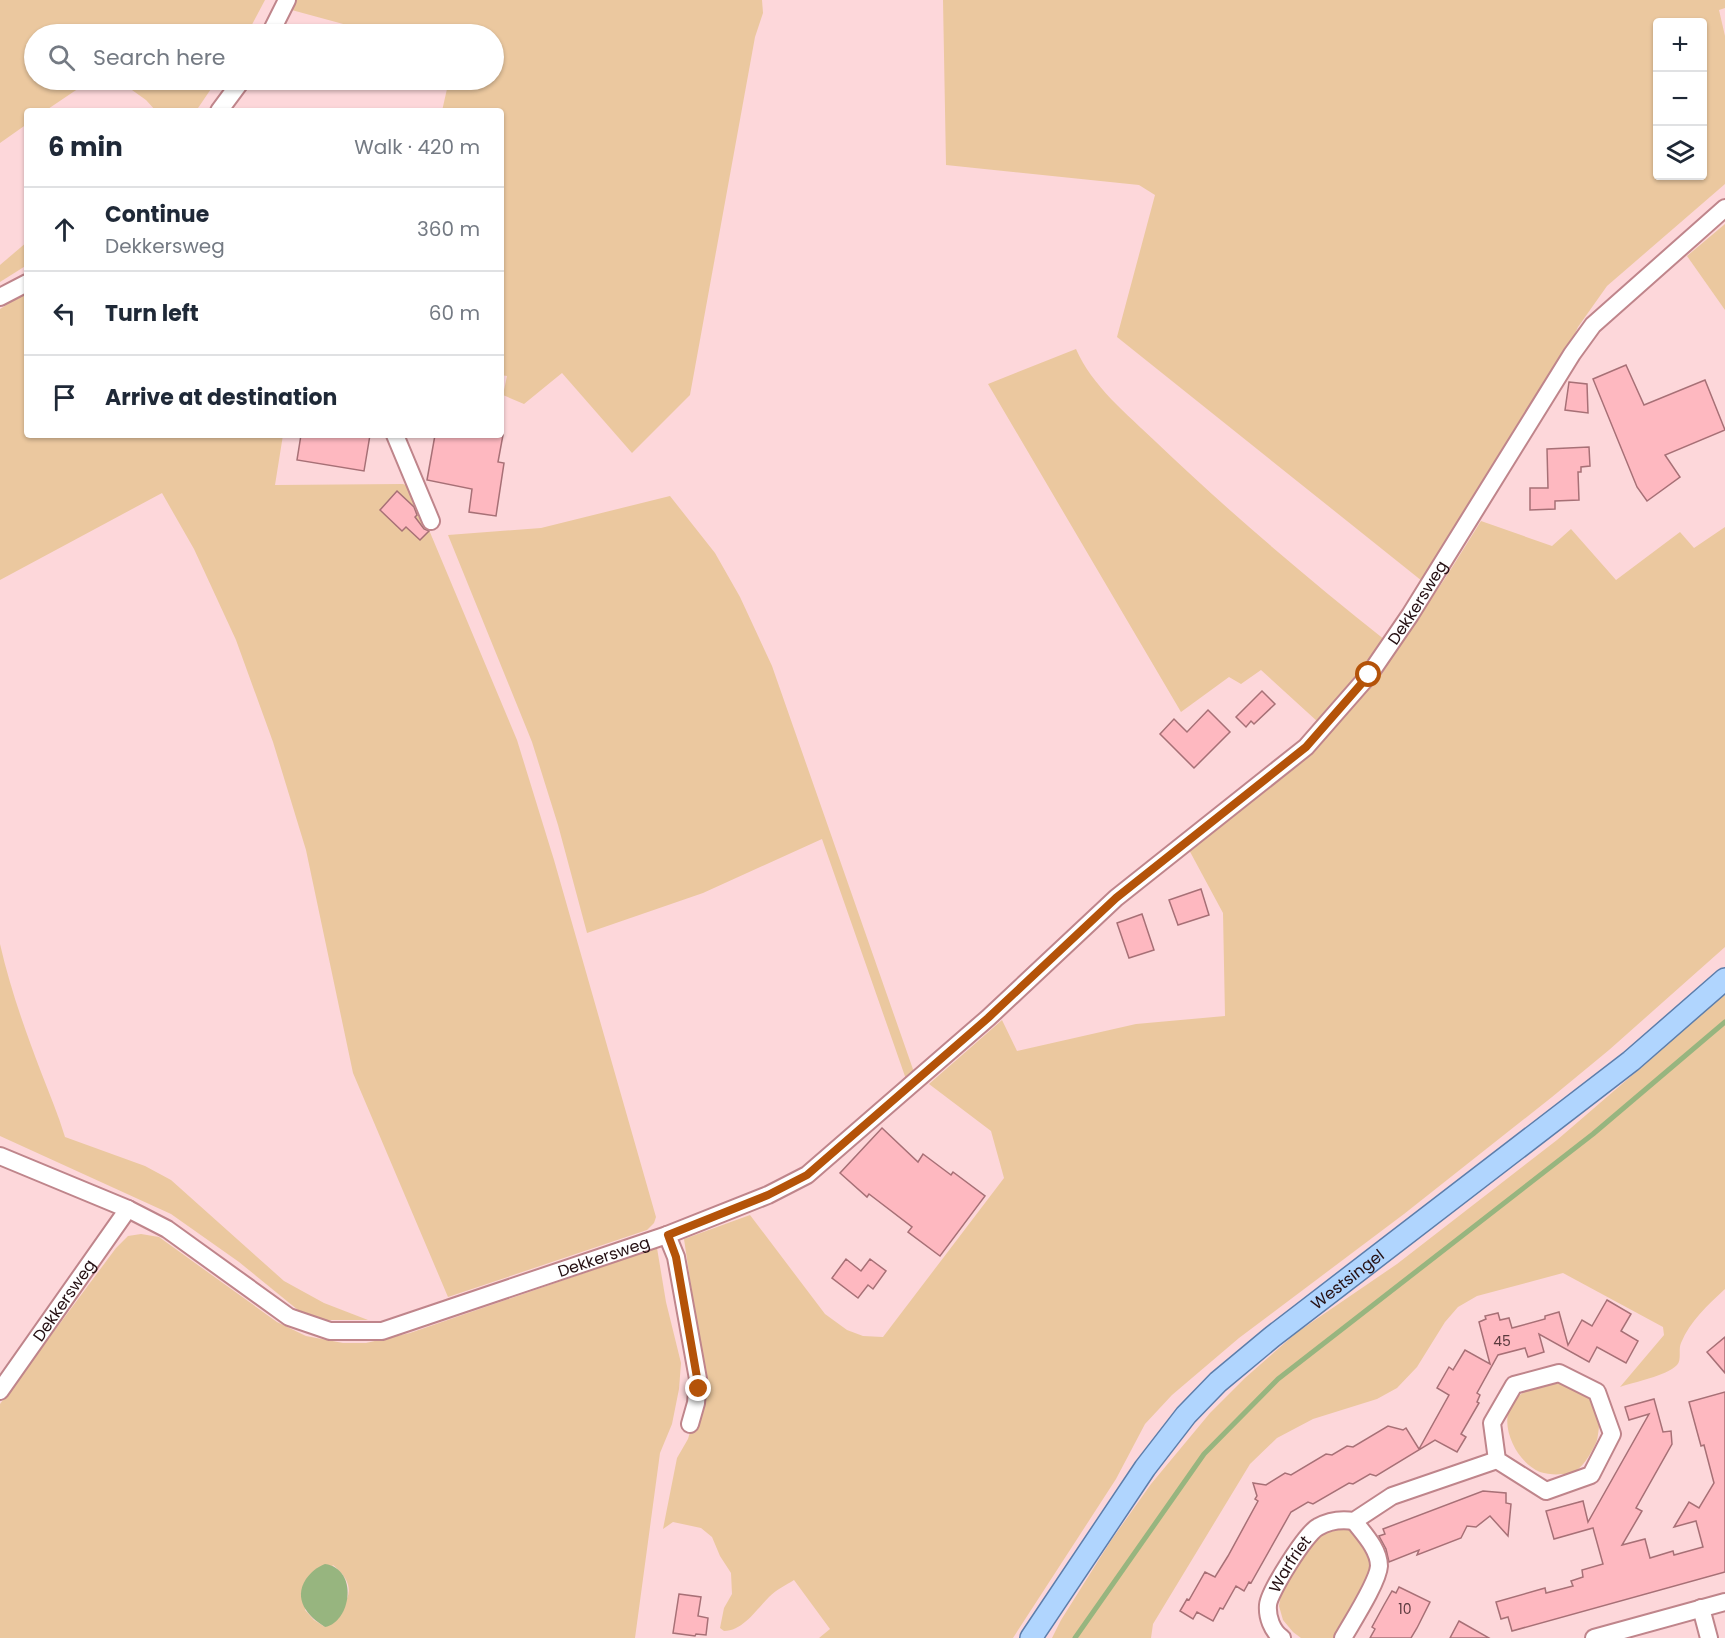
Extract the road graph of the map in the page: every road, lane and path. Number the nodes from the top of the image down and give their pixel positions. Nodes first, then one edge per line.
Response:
1 (287, 0) edge
2 (275, 24) edge
3 (235, 90) edge
4 (221, 108) edge
5 (1725, 208) edge
6 (24, 285) edge
7 (0, 297) edge
8 (396, 438) edge
9 (431, 521) dead end
10 (1725, 979) edge
11 (0, 1156) edge
12 (128, 1209) junction
13 (668, 1235) junction
14 (0, 1391) edge
15 (690, 1424) dead end
16 (1497, 1460) junction
17 (1354, 1521) junction
18 (1725, 1602) edge
19 (1701, 1608) junction
20 (1031, 1638) edge
21 (1282, 1638) edge
22 (1343, 1638) edge
23 (1594, 1638) edge
24 (1709, 1638) edge

1 - 2 street
3 - 4 street
5 - 13 street, Dekkersweg
6 - 7 street
8 - 9 street
10 - 20 main road, Westsingel
11 - 12 street, Dekkersweg
12 - 13 street, Dekkersweg
12 - 14 street, Dekkersweg
13 - 15 street
16 - 16 street
16 - 17 street, Warfriet
17 - 21 street, Warfriet
17 - 22 street
18 - 19 street
19 - 23 street
19 - 24 street

